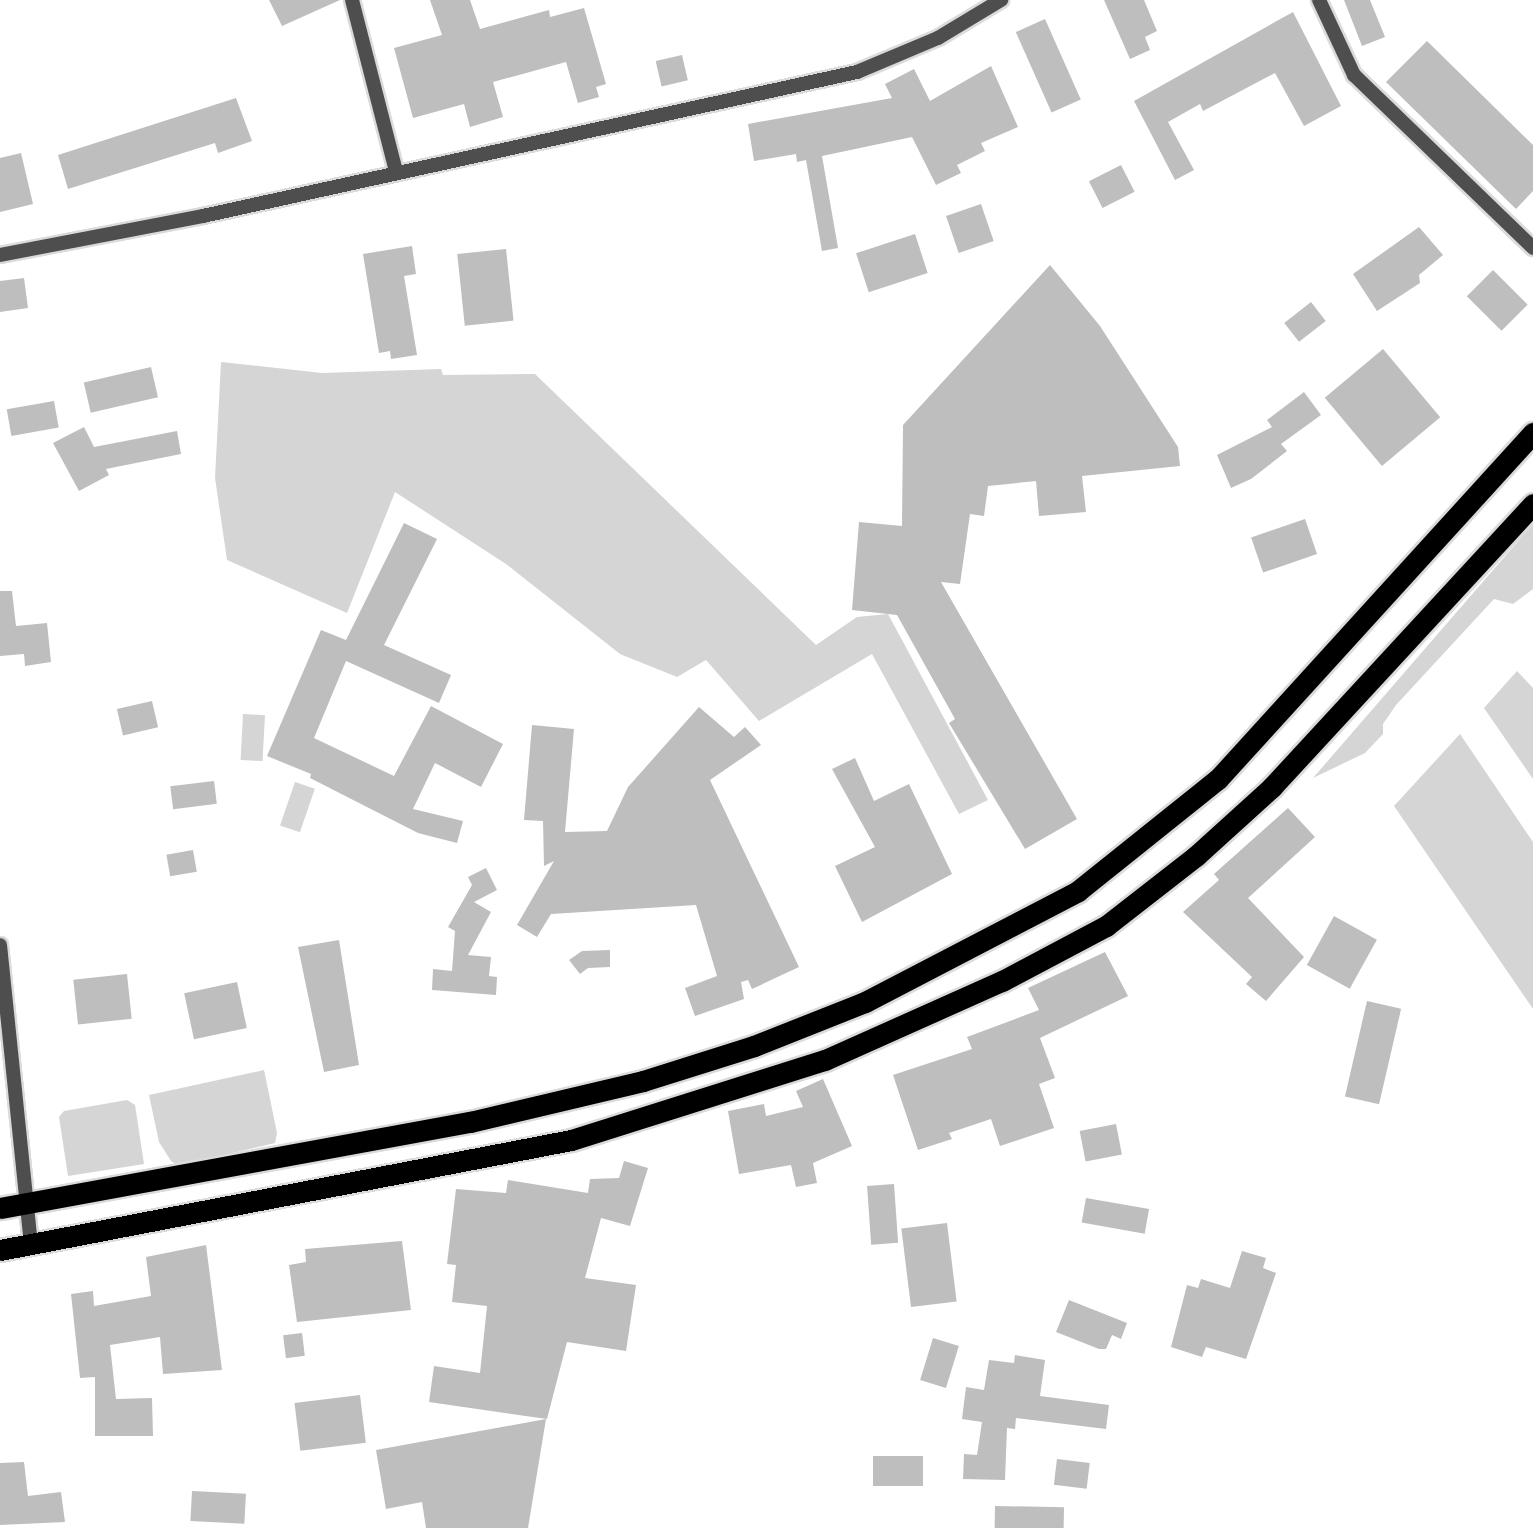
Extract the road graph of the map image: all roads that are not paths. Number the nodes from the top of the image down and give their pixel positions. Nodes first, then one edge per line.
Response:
1 (352, 0) edge
2 (1001, 0) edge
3 (1319, 0) edge
4 (396, 171) junction
5 (1533, 248) edge
6 (0, 255) edge
7 (1533, 433) edge
8 (1533, 504) edge
9 (0, 945) edge
10 (470, 1122) junction
11 (476, 1160) junction
12 (26, 1203) junction
13 (0, 1208) edge
14 (31, 1245) junction
15 (0, 1250) edge

1 - 4 street
2 - 4 street
3 - 5 street
4 - 6 street
7 - 10 highway
8 - 11 highway
9 - 12 street
10 - 11 highway
10 - 12 highway
11 - 14 highway
12 - 13 highway
12 - 14 street
14 - 15 highway

